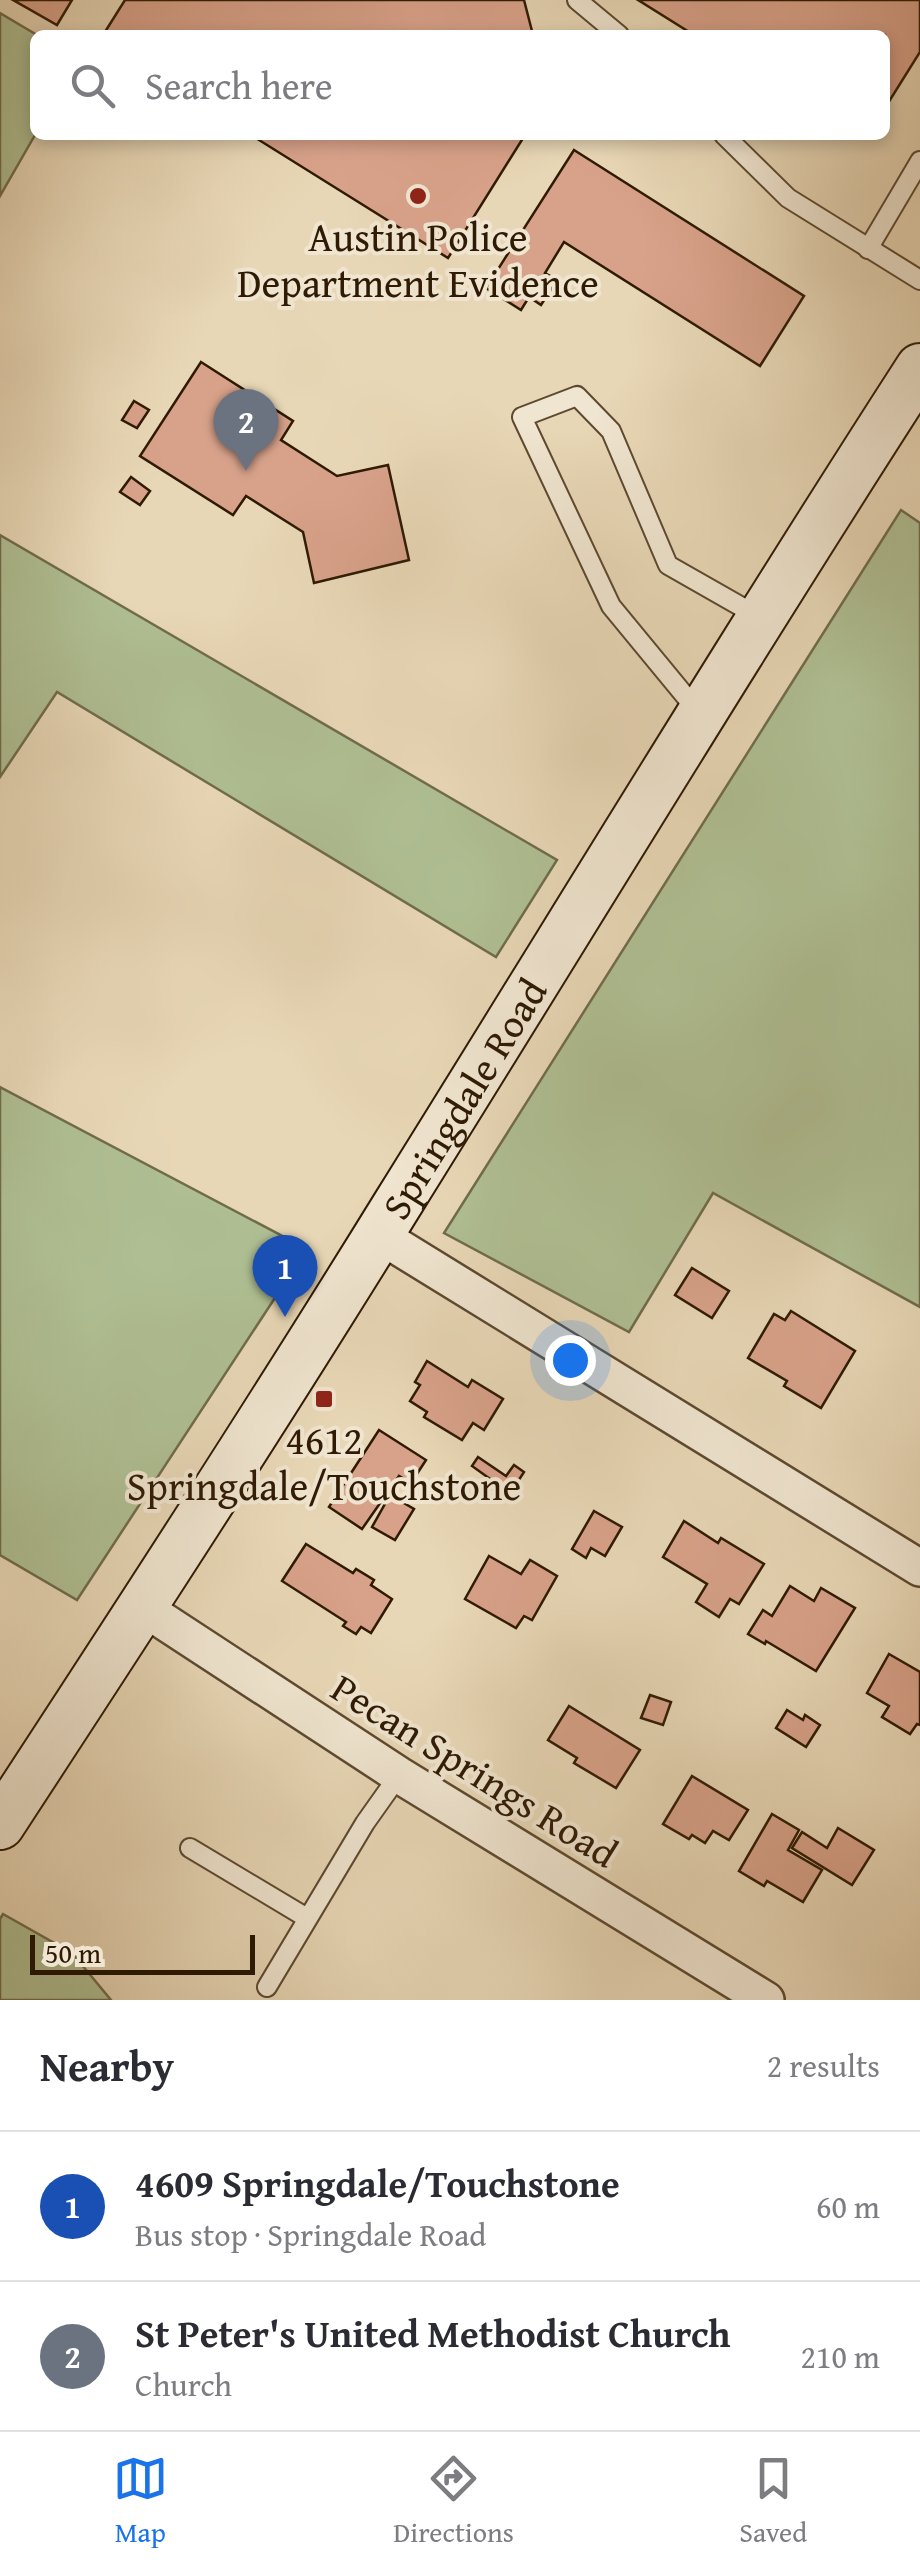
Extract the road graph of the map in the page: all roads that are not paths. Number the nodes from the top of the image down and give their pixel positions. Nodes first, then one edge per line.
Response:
1 (576, 0) edge
2 (613, 30) edge
3 (729, 140) edge
4 (920, 161) edge
5 (868, 249) junction
6 (920, 280) edge
7 (920, 368) edge
8 (761, 618) junction
9 (701, 714) junction
10 (379, 1235) junction
11 (920, 1568) edge
12 (142, 1607) junction
13 (399, 1775) junction
14 (0, 1825) edge
15 (190, 1848) dead end
16 (307, 1918) junction
17 (268, 1987) dead end
18 (766, 2000) edge

1 - 2 lane
3 - 5 lane
4 - 5 lane
5 - 6 lane
7 - 8 main road, Springdale Road
8 - 9 main road, Springdale Road
8 - 9 lane
9 - 10 main road, Springdale Road
10 - 11 street
10 - 12 main road, Springdale Road
12 - 13 street, Pecan Springs Road
12 - 14 main road, Springdale Road
13 - 16 lane
13 - 18 street, Pecan Springs Road
15 - 16 lane
16 - 17 lane

